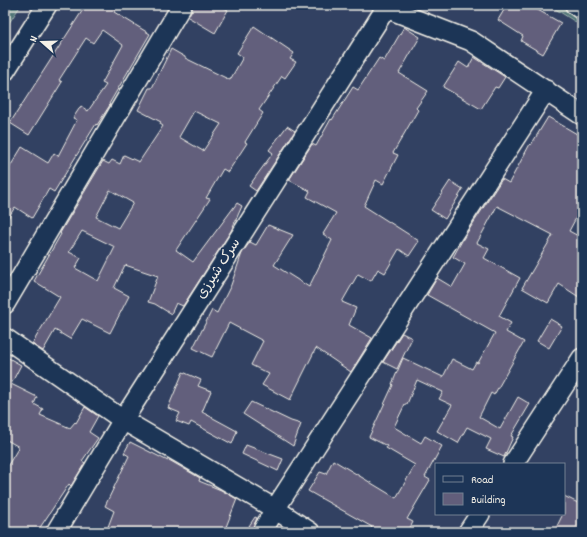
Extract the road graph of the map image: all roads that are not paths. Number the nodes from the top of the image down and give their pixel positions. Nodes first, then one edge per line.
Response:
1 (47, 5) edge
2 (182, 5) edge
3 (575, 5) edge
4 (384, 7) edge
5 (582, 10) edge
6 (5, 71) edge
7 (546, 90) junction
8 (582, 115) edge
9 (5, 304) edge
10 (5, 338) edge
11 (582, 358) edge
12 (123, 420) junction
13 (513, 463) edge
14 (275, 509) junction
15 (479, 515) edge
16 (56, 532) edge
17 (262, 532) edge
18 (310, 532) edge
19 (468, 532) edge

1 - 6 street
2 - 9 street
3 - 5 street
4 - 7 street
4 - 12 street, سرک شیرزی
7 - 8 street
7 - 14 street
10 - 12 street
11 - 13 street
12 - 14 street
12 - 16 street, سرک شیرزی
14 - 17 street
14 - 18 street
15 - 19 street

